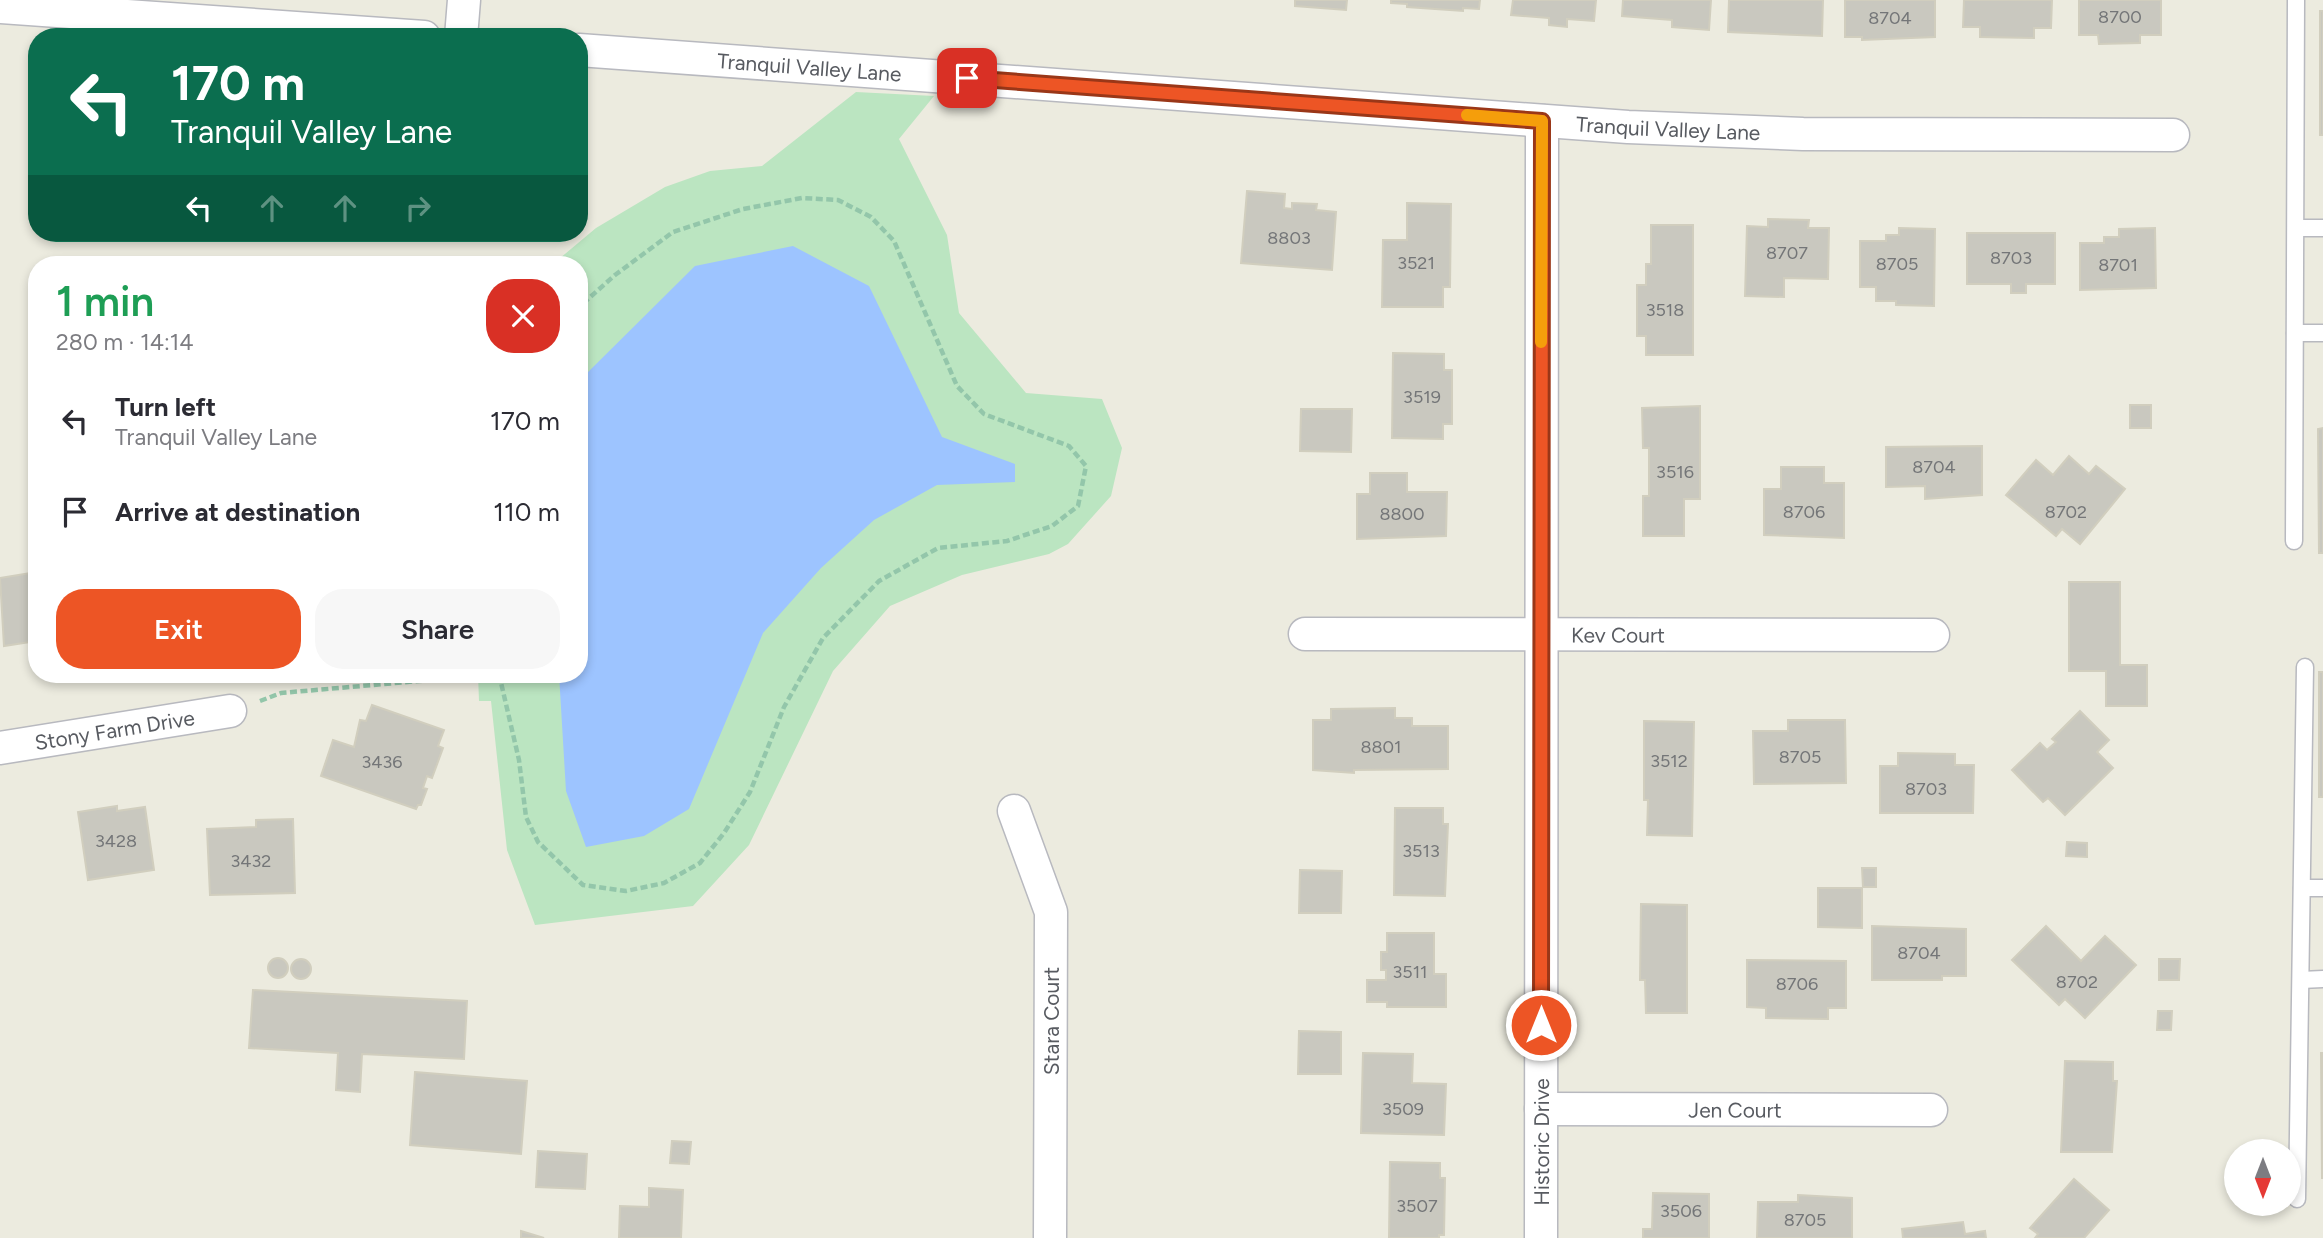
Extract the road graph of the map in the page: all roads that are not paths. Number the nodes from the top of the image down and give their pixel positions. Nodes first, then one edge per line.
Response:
1 (464, 0) edge
2 (2296, 0) edge
3 (0, 7) edge
4 (297, 28) edge
5 (462, 28) edge
6 (588, 51) edge
7 (1542, 121) junction
8 (2173, 135) dead end
9 (2295, 228) junction
10 (2323, 228) edge
11 (2295, 333) junction
12 (2323, 333) edge
13 (2294, 541) dead end
14 (1305, 634) dead end
15 (1541, 634) junction
16 (1933, 635) dead end
17 (2305, 667) dead end
18 (230, 711) road end
19 (0, 748) edge
20 (1014, 811) dead end
21 (2302, 888) junction
22 (2323, 888) edge
23 (2301, 979) junction
24 (2323, 979) edge
25 (1541, 1109) junction
26 (1931, 1110) dead end
27 (2298, 1139) edge
28 (1050, 1238) edge
29 (1541, 1238) edge

1 - 5 street
2 - 9 lane
3 - 4 street
6 - 7 street, Tranquil Valley Lane
7 - 8 street, Tranquil Valley Lane
7 - 15 street, Historic Drive
9 - 10 lane
9 - 11 lane
11 - 12 lane
11 - 13 lane
14 - 15 street, Kev Court
15 - 16 street, Kev Court
15 - 25 street, Historic Drive
17 - 21 lane
18 - 19 street, Stony Farm Drive
20 - 28 street, Stara Court
21 - 22 lane
21 - 23 lane
23 - 24 lane
23 - 27 lane
25 - 26 street, Jen Court
25 - 29 street, Historic Drive

